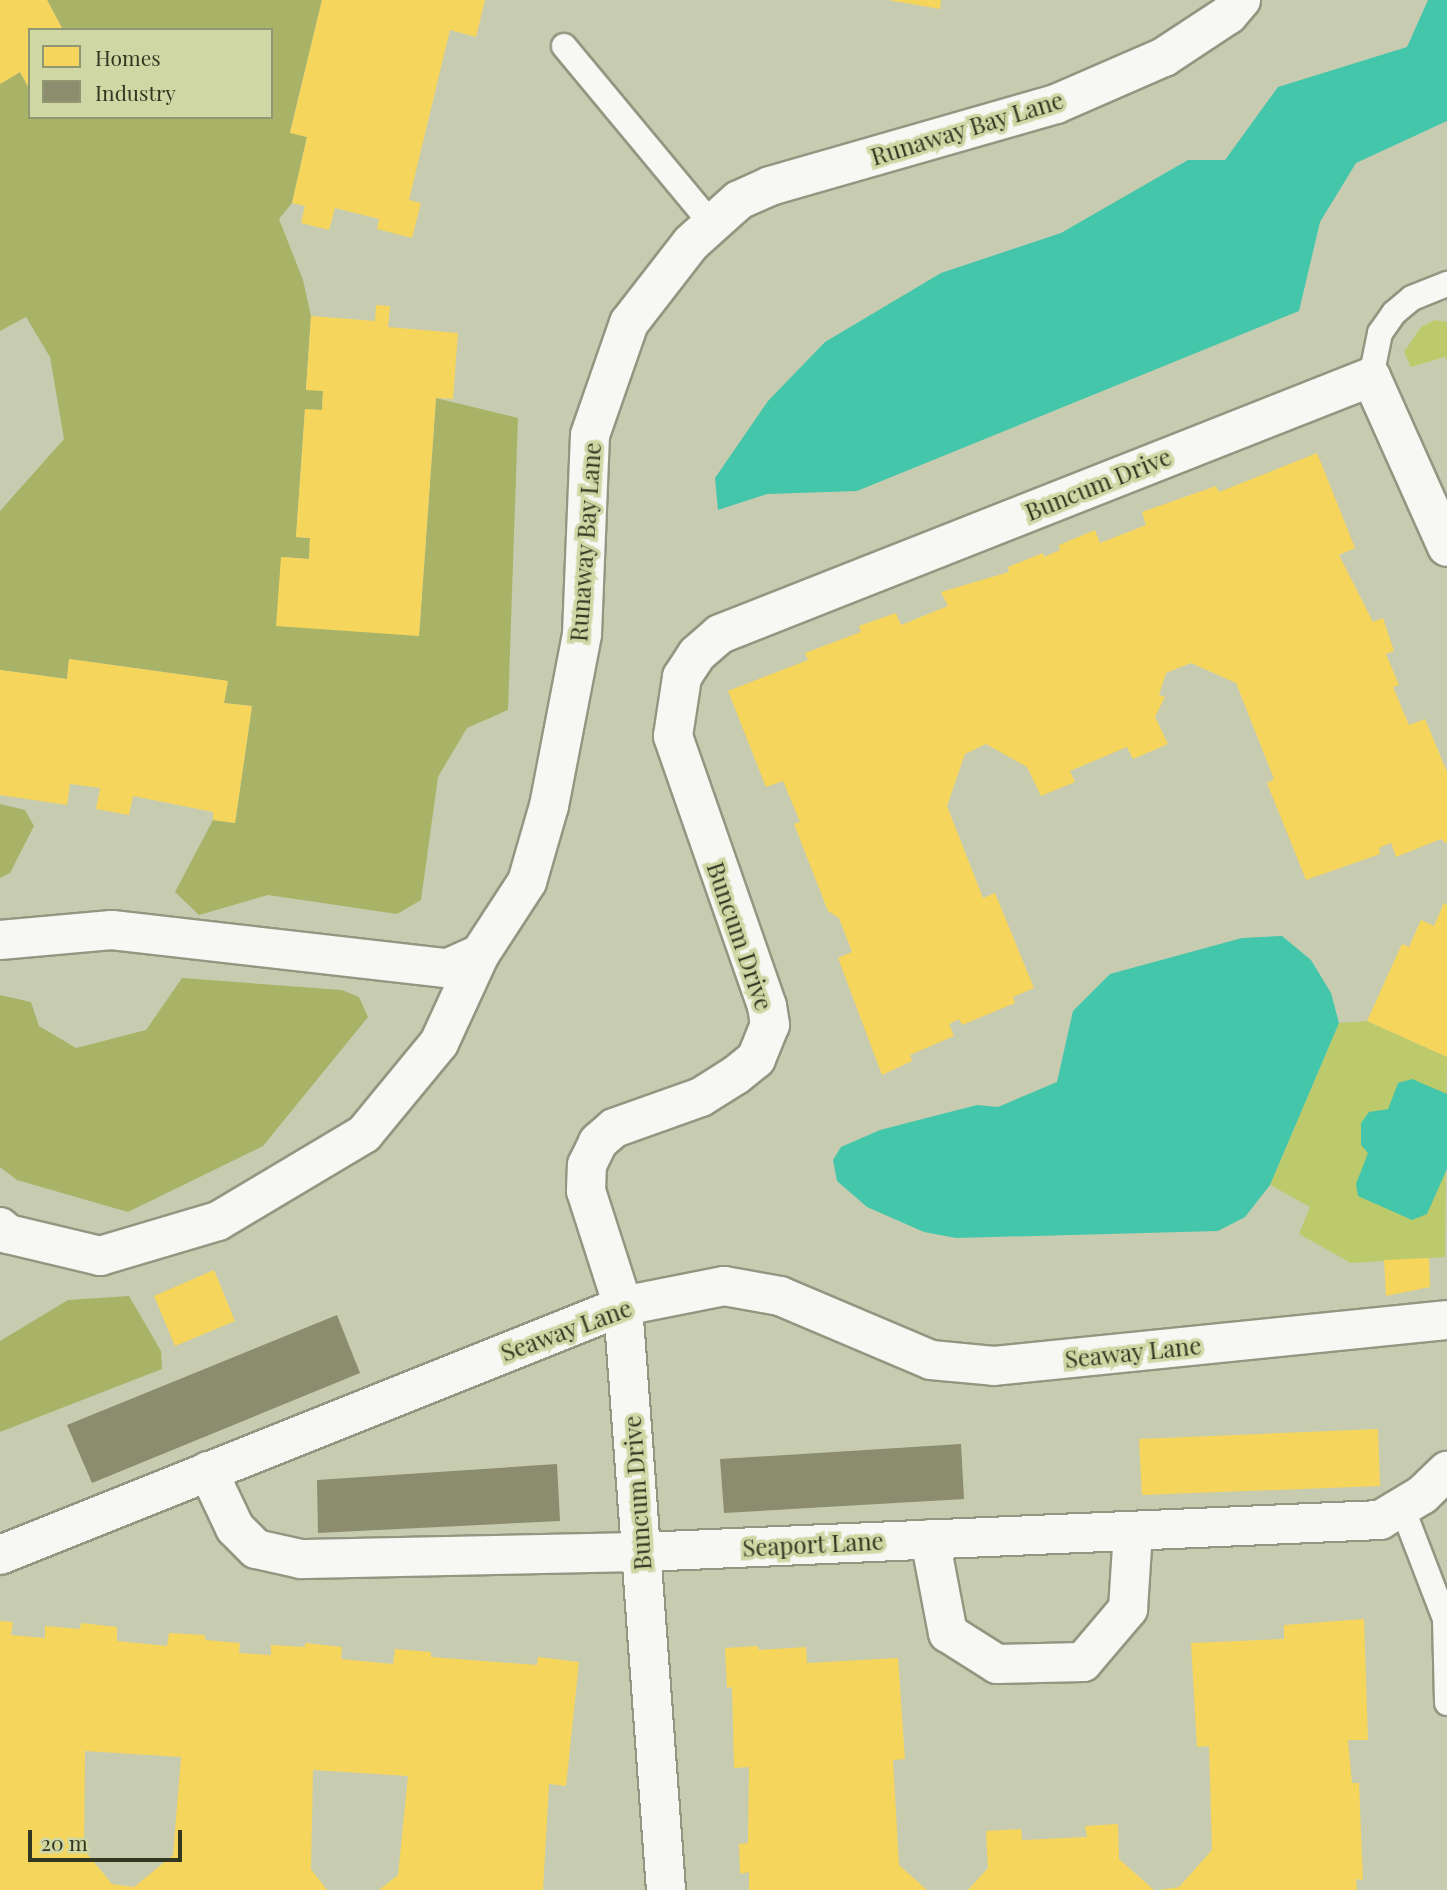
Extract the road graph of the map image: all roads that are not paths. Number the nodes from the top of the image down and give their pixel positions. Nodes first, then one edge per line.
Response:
1 (1241, 0) edge
2 (564, 46) dead end
3 (712, 223) junction
4 (1447, 284) edge
5 (1371, 377) junction
6 (1447, 547) edge
7 (0, 940) edge
8 (480, 954) junction
9 (0, 1227) edge
10 (623, 1306) junction
11 (1447, 1320) edge
12 (208, 1471) junction
13 (1447, 1471) edge
14 (1402, 1507) junction
15 (1133, 1531) junction
16 (930, 1539) junction
17 (642, 1552) junction
18 (0, 1555) edge
19 (1446, 1620) edge
20 (1447, 1703) edge
21 (666, 1890) edge

1 - 3 street, Runaway Bay Lane
2 - 3 lane
3 - 8 street, Runaway Bay Lane
4 - 5 lane
5 - 6 street
5 - 10 street, Buncum Drive
7 - 8 street
8 - 9 street, Runaway Bay Lane
10 - 11 street, Seaway Lane
10 - 12 street, Seaway Lane
10 - 17 street, Buncum Drive
12 - 17 street, Seaport Lane
12 - 18 street, Seaway Lane
13 - 14 street, Seaport Lane
14 - 15 street, Seaport Lane
14 - 19 lane
15 - 16 street, Seaport Lane
15 - 16 street
16 - 17 street, Seaport Lane
17 - 21 street, Buncum Drive
19 - 20 lane

